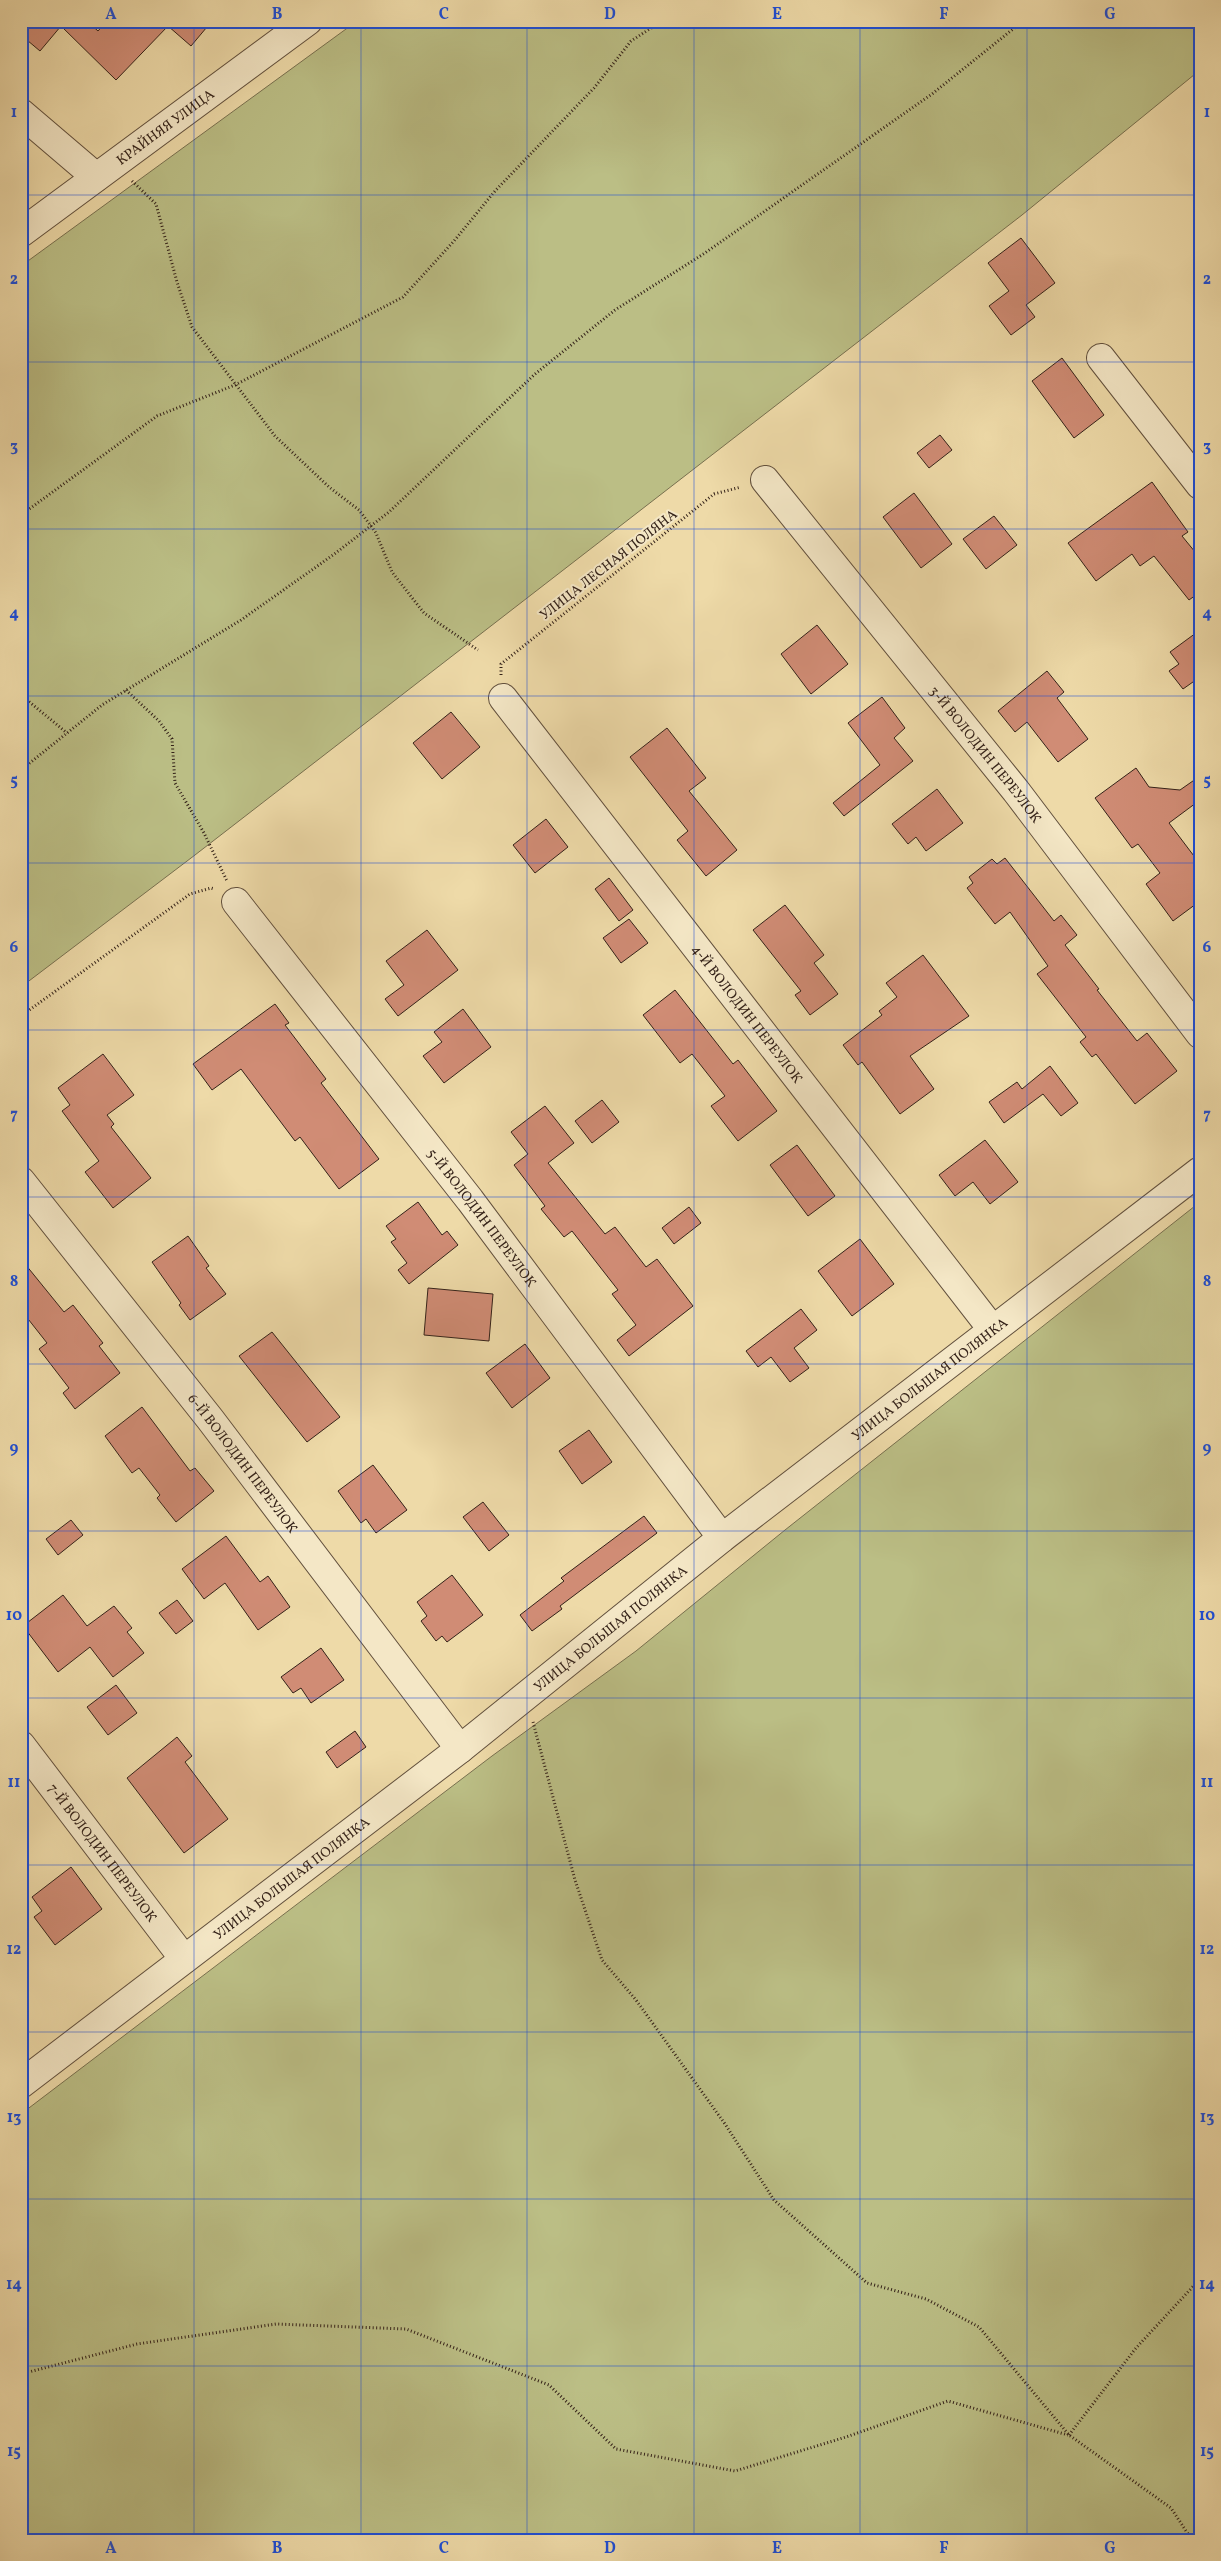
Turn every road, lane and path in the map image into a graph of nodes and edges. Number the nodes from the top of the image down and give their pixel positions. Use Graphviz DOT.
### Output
graph roads {
  1 [pos="308,21"];
  2 [pos="662,21"];
  3 [pos="1023,21"];
  4 [pos="21,113"];
  5 [pos="105,170"];
  6 [pos="21,233"];
  7 [pos="1101,358"];
  8 [pos="235,385"];
  9 [pos="765,480"];
  10 [pos="1200,484"];
  11 [pos="21,515"];
  12 [pos="371,526"];
  13 [pos="478,650"];
  14 [pos="126,690"];
  15 [pos="21,695"];
  16 [pos="503,698"];
  17 [pos="67,733"];
  18 [pos="21,770"];
  19 [pos="236,902"];
  20 [pos="21,1016"];
  21 [pos="1200,1034"];
  22 [pos="1200,1171"];
  23 [pos="21,1182"];
  24 [pos="992,1329"];
  25 [pos="722,1538"];
  26 [pos="525,1695"];
  27 [pos="21,1745"];
  28 [pos="460,1749"];
  29 [pos="184,1959"];
  30 [pos="21,2084"];
  31 [pos="1200,2279"];
  32 [pos="21,2374"];
  33 [pos="1069,2435"];
  34 [pos="1192,2540"];
  1 -- 5 [label="street, КРАЙНЯЯ УЛИЦА"];
  2 -- 8 [label="path"];
  3 -- 12 [label="path"];
  4 -- 5 [label="street"];
  5 -- 6 [label="street, КРАЙНЯЯ УЛИЦА"];
  5 -- 8 [label="path"];
  7 -- 10 [label="street"];
  8 -- 11 [label="path"];
  8 -- 12 [label="path"];
  9 -- 16 [label="path, УЛИЦА ЛЕСНАЯ ПОЛЯНА"];
  9 -- 21 [label="street, 3-Й ВОЛОДИН ПЕРЕУЛОК"];
  12 -- 13 [label="path"];
  12 -- 14 [label="path"];
  14 -- 17 [label="path"];
  14 -- 19 [label="path"];
  15 -- 17 [label="path"];
  16 -- 24 [label="street, 4-Й ВОЛОДИН ПЕРЕУЛОК"];
  17 -- 18 [label="path"];
  19 -- 20 [label="path"];
  19 -- 25 [label="street, 5-Й ВОЛОДИН ПЕРЕУЛОК"];
  22 -- 24 [label="street, УЛИЦА БОЛЬШАЯ ПОЛЯНКА"];
  23 -- 28 [label="street, 6-Й ВОЛОДИН ПЕРЕУЛОК"];
  24 -- 25 [label="street, УЛИЦА БОЛЬШАЯ ПОЛЯНКА"];
  25 -- 26 [label="street, УЛИЦА БОЛЬШАЯ ПОЛЯНКА"];
  26 -- 28 [label="street, УЛИЦА БОЛЬШАЯ ПОЛЯНКА"];
  26 -- 33 [label="path"];
  27 -- 29 [label="street, 7-Й ВОЛОДИН ПЕРЕУЛОК"];
  28 -- 29 [label="street, УЛИЦА БОЛЬШАЯ ПОЛЯНКА"];
  29 -- 30 [label="street, УЛИЦА БОЛЬШАЯ ПОЛЯНКА"];
  31 -- 33 [label="path"];
  32 -- 33 [label="path"];
  33 -- 34 [label="path"];
}
